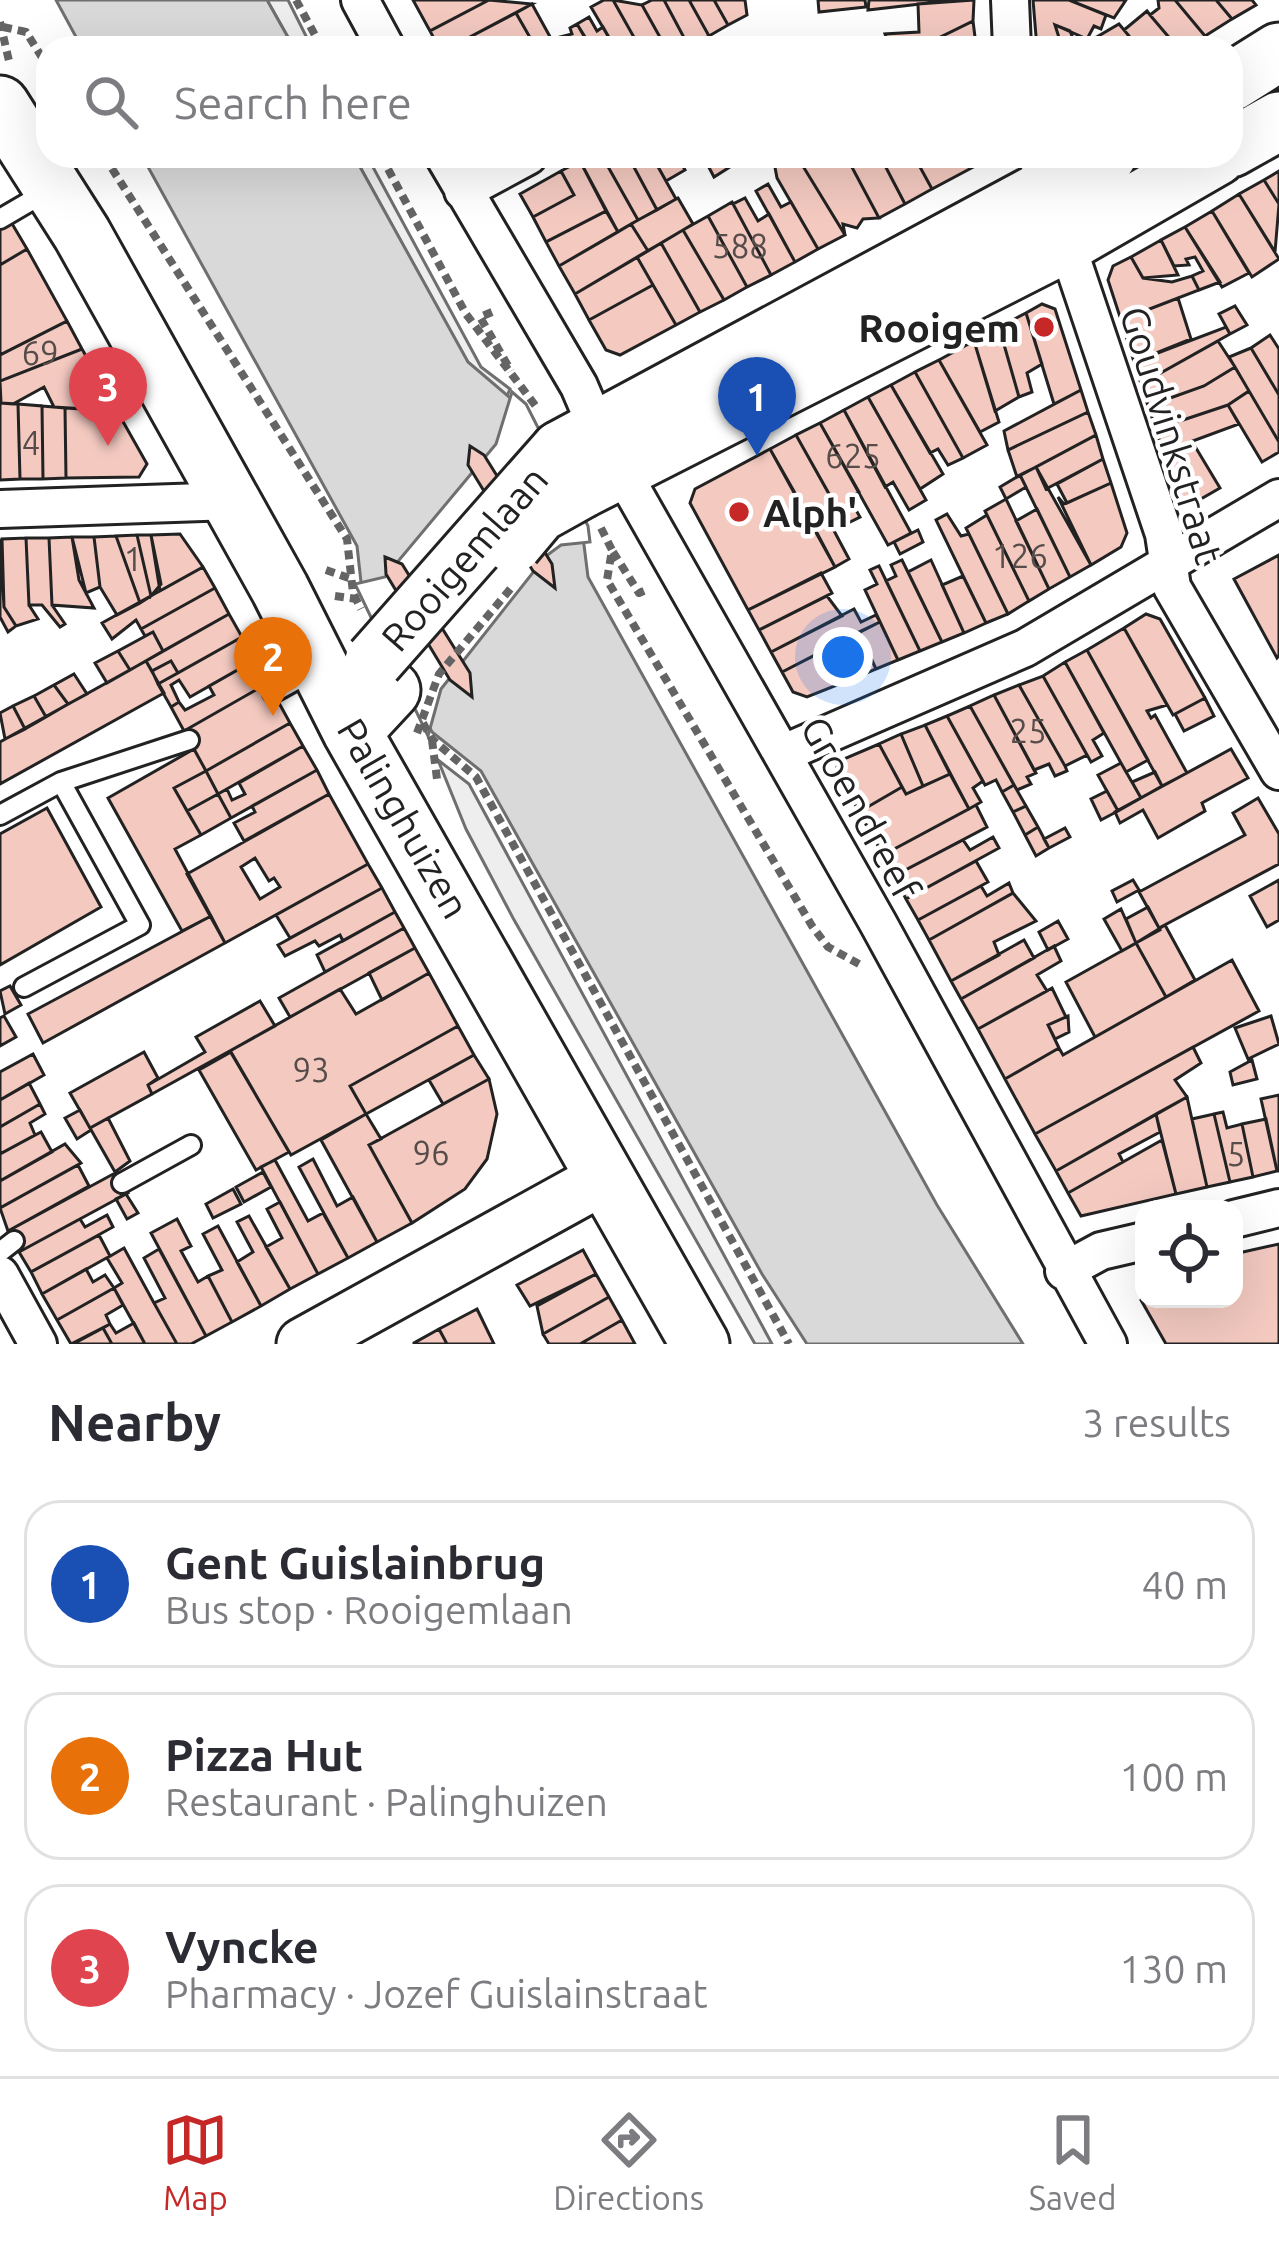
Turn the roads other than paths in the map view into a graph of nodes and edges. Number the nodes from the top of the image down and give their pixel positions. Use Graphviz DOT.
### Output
graph roads {
  1 [pos="359,0"];
  2 [pos="1010,0"];
  3 [pos="379,36"];
  4 [pos="1012,36"];
  5 [pos="1279,52"];
  6 [pos="1243,74"];
  7 [pos="0,105"];
  8 [pos="1279,121"];
  9 [pos="1243,141"];
  10 [pos="36,165"];
  11 [pos="38,168"];
  12 [pos="451,168"];
  13 [pos="506,168"];
  14 [pos="1195,168"];
  15 [pos="1041,173"];
  16 [pos="50,189"];
  17 [pos="463,191"];
  18 [pos="0,220"];
  19 [pos="1068,242"];
  20 [pos="586,479"];
  21 [pos="1279,498"];
  22 [pos="232,501"];
  23 [pos="0,509"];
  24 [pos="1168,560"];
  25 [pos="360,687"];
  26 [pos="189,740"];
  27 [pos="782,754"];
  28 [pos="1279,771"];
  29 [pos="61,782"];
  30 [pos="0,815"];
  31 [pos="24,987"];
  32 [pos="191,1145"];
  33 [pos="604,1178"];
  34 [pos="122,1183"];
  35 [pos="1279,1208"];
  36 [pos="1243,1217"];
  37 [pos="1135,1243"];
  38 [pos="5,1256"];
  39 [pos="1064,1271"];
  40 [pos="38,1344"];
  41 [pos="303,1344"];
  42 [pos="700,1344"];
  43 [pos="1108,1344"];
  1 -- 3 [label="street"];
  2 -- 4 [label="street"];
  5 -- 6 [label="main road"];
  7 -- 10 [label="main road, Palinghuizen"];
  8 -- 9 [label="main road"];
  11 -- 16 [label="main road, Palinghuizen"];
  12 -- 17 [label="street, Groendreef"];
  13 -- 17 [label="street"];
  14 -- 19 [label="main road, Rooigemlaan"];
  15 -- 19 [label="street"];
  15 -- 20 [label="main road, Rooigemlaan"];
  16 -- 18 [label="lane"];
  16 -- 22 [label="main road, Palinghuizen"];
  17 -- 20 [label="street, Groendreef"];
  19 -- 20 [label="main road, Rooigemlaan"];
  19 -- 24 [label="street, Goudvinkstraat"];
  20 -- 25 [label="main road, Rooigemlaan, bridge"];
  20 -- 27 [label="street, Groendreef"];
  21 -- 24 [label="street"];
  22 -- 23 [label="street"];
  22 -- 25 [label="main road, Palinghuizen"];
  24 -- 27 [label="street"];
  24 -- 28 [label="street, Goudvinkstraat"];
  25 -- 33 [label="main road, Palinghuizen"];
  26 -- 29 [label="lane"];
  27 -- 39 [label="street, Groendreef"];
  29 -- 30 [label="lane"];
  29 -- 31 [label="lane"];
  32 -- 34 [label="lane"];
  33 -- 41 [label="street"];
  33 -- 42 [label="main road, Palinghuizen"];
  35 -- 36 [label="street"];
  37 -- 39 [label="street"];
  38 -- 40 [label="street"];
  39 -- 43 [label="street, Groendreef"];
}
